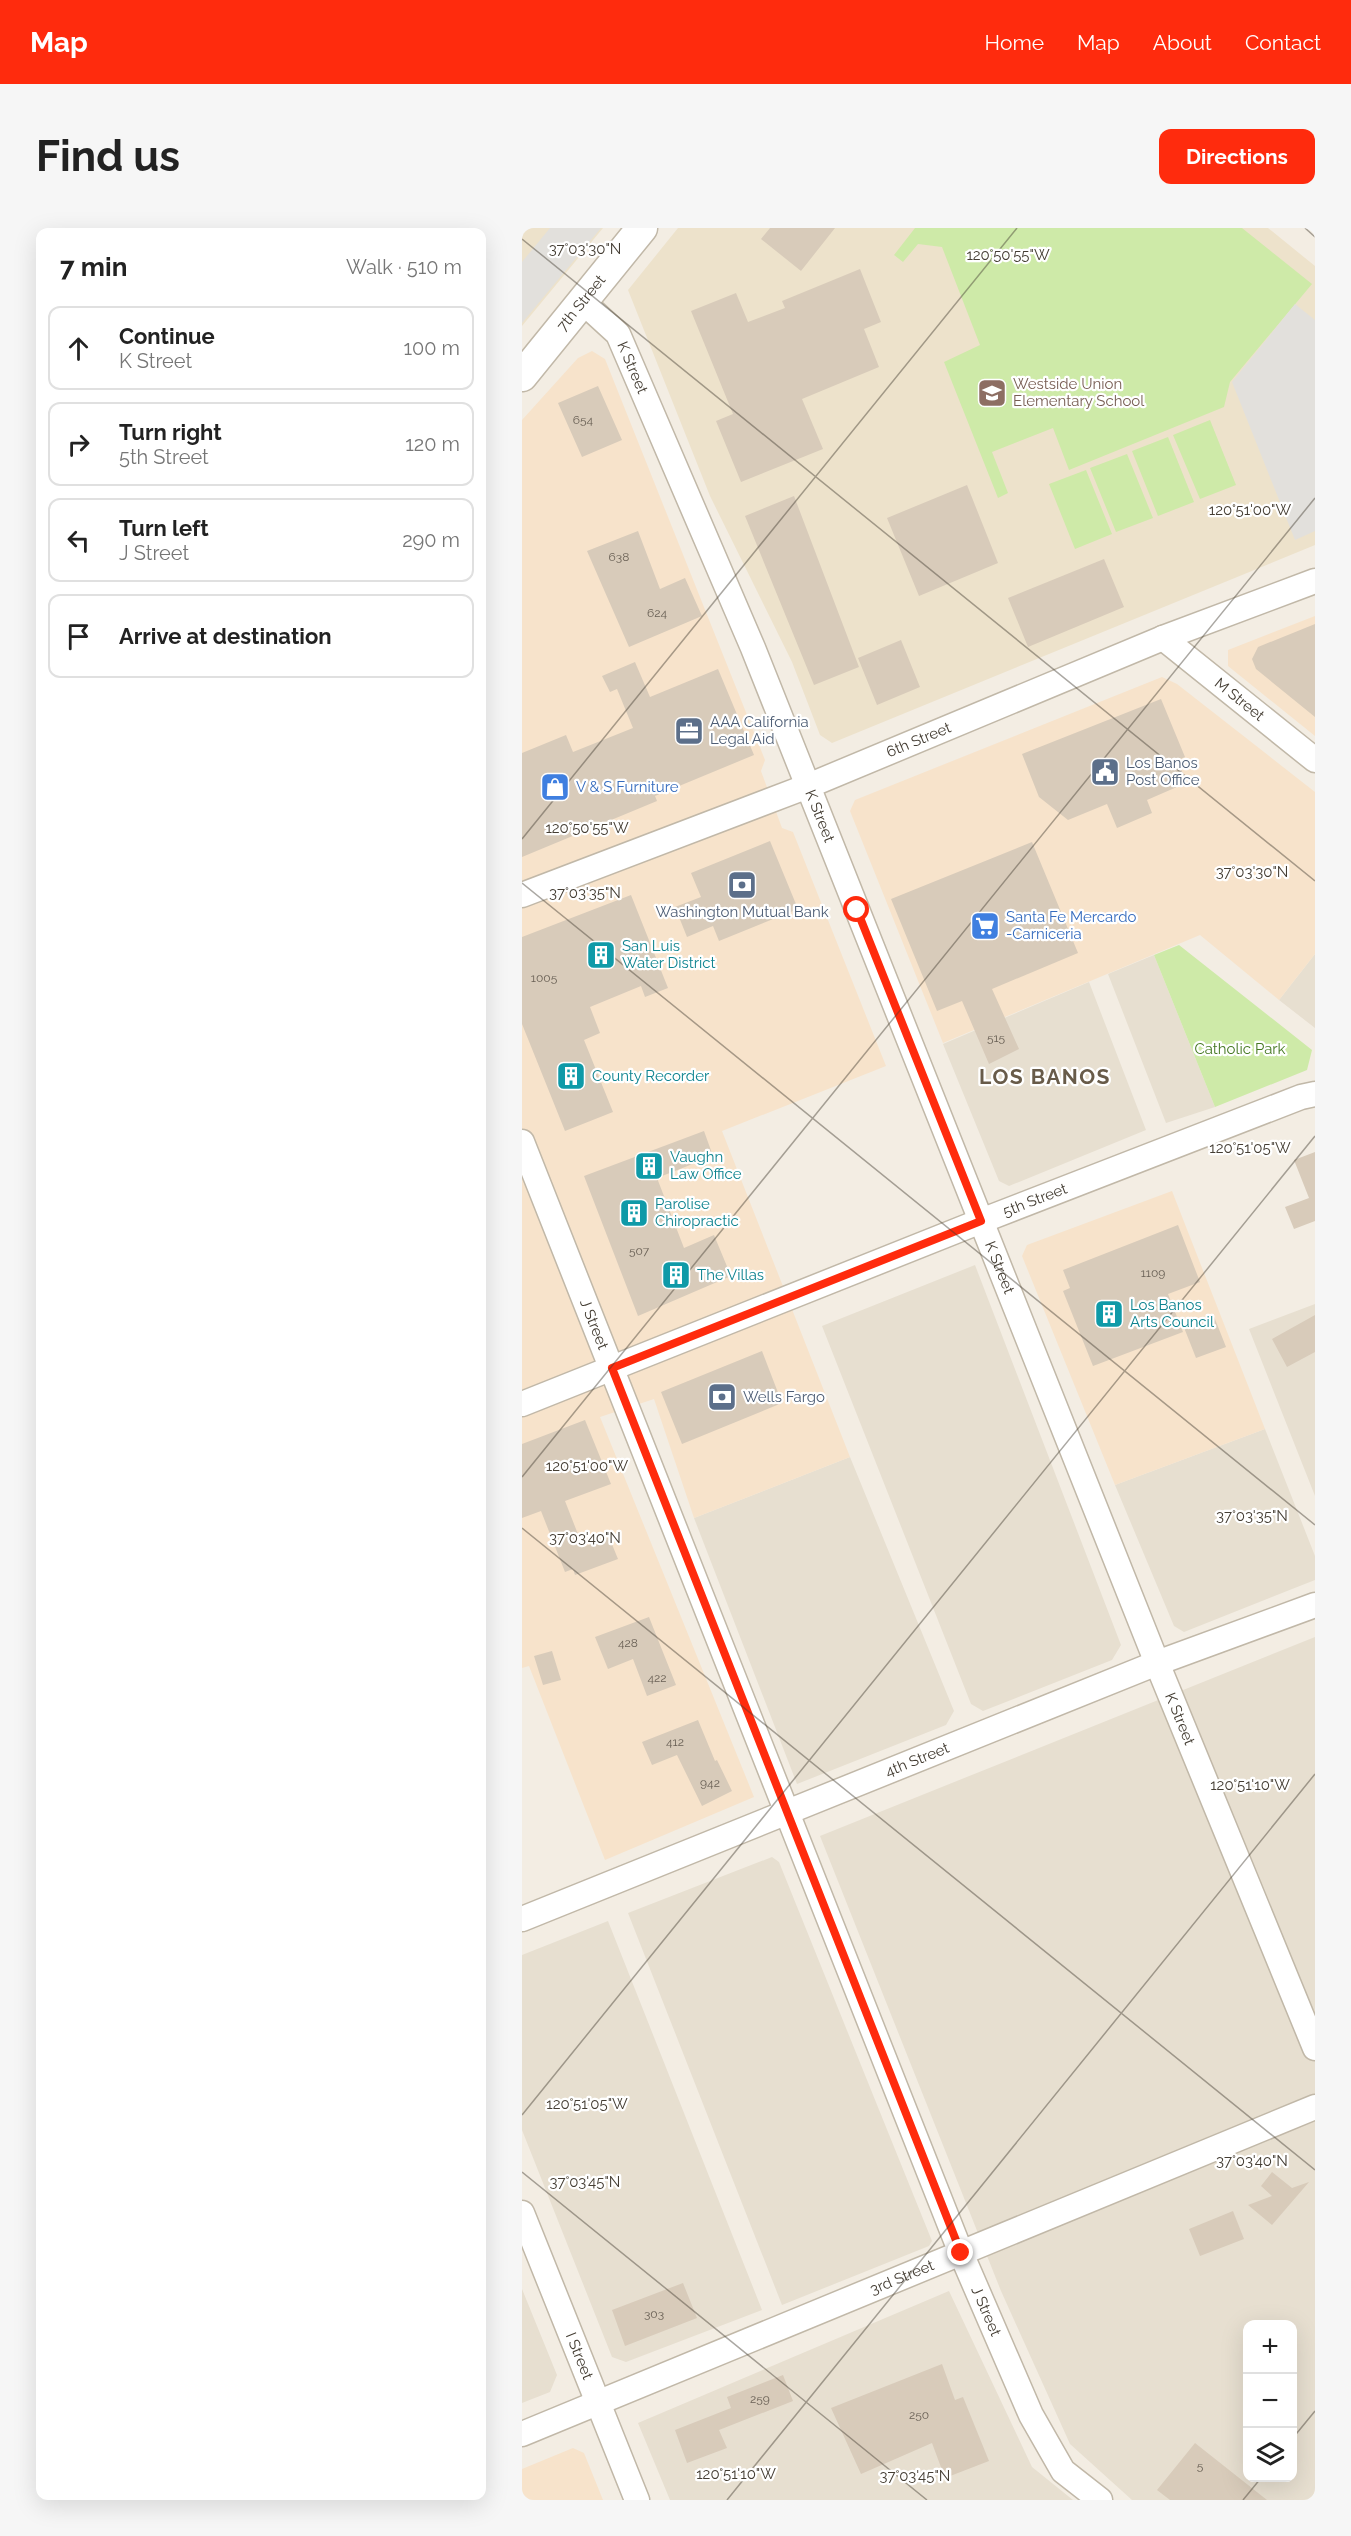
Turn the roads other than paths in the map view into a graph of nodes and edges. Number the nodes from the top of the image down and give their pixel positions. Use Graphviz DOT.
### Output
graph roads {
  1 [pos="642,228"];
  2 [pos="583,302"];
  3 [pos="522,376"];
  4 [pos="1315,581"];
  5 [pos="1163,638"];
  6 [pos="1315,760"];
  7 [pos="808,786"];
  8 [pos="522,895"];
  9 [pos="1315,1094"];
  10 [pos="522,1142"];
  11 [pos="981,1221"];
  12 [pos="612,1368"];
  13 [pos="522,1404"];
  14 [pos="1315,1605"];
  15 [pos="1156,1663"];
  16 [pos="787,1811"];
  17 [pos="522,1919"];
  18 [pos="1315,2048"];
  19 [pos="1315,2107"];
  20 [pos="522,2213"];
  21 [pos="961,2253"];
  22 [pos="597,2403"];
  23 [pos="522,2434"];
  24 [pos="637,2500"];
  25 [pos="1100,2500"];
  1 -- 2 [label="street, 7th Street"];
  2 -- 3 [label="street, 7th Street"];
  2 -- 7 [label="street, K Street"];
  4 -- 5 [label="street, 6th Street"];
  5 -- 6 [label="street, M Street"];
  5 -- 7 [label="street, 6th Street"];
  7 -- 8 [label="street, 6th Street"];
  7 -- 11 [label="street, K Street"];
  9 -- 11 [label="street, 5th Street"];
  10 -- 12 [label="street, J Street"];
  11 -- 12 [label="street, 5th Street"];
  11 -- 15 [label="street, K Street"];
  12 -- 13 [label="street, 5th Street"];
  12 -- 16 [label="street, J Street"];
  14 -- 15 [label="street, 4th Street"];
  15 -- 16 [label="street, 4th Street"];
  15 -- 18 [label="street, K Street"];
  16 -- 17 [label="street, 4th Street"];
  16 -- 21 [label="street, J Street"];
  19 -- 21 [label="street, 3rd Street"];
  20 -- 22 [label="street, I Street"];
  21 -- 22 [label="street, 3rd Street"];
  21 -- 25 [label="street, J Street"];
  22 -- 23 [label="street, 3rd Street"];
  22 -- 24 [label="street, I Street"];
}
